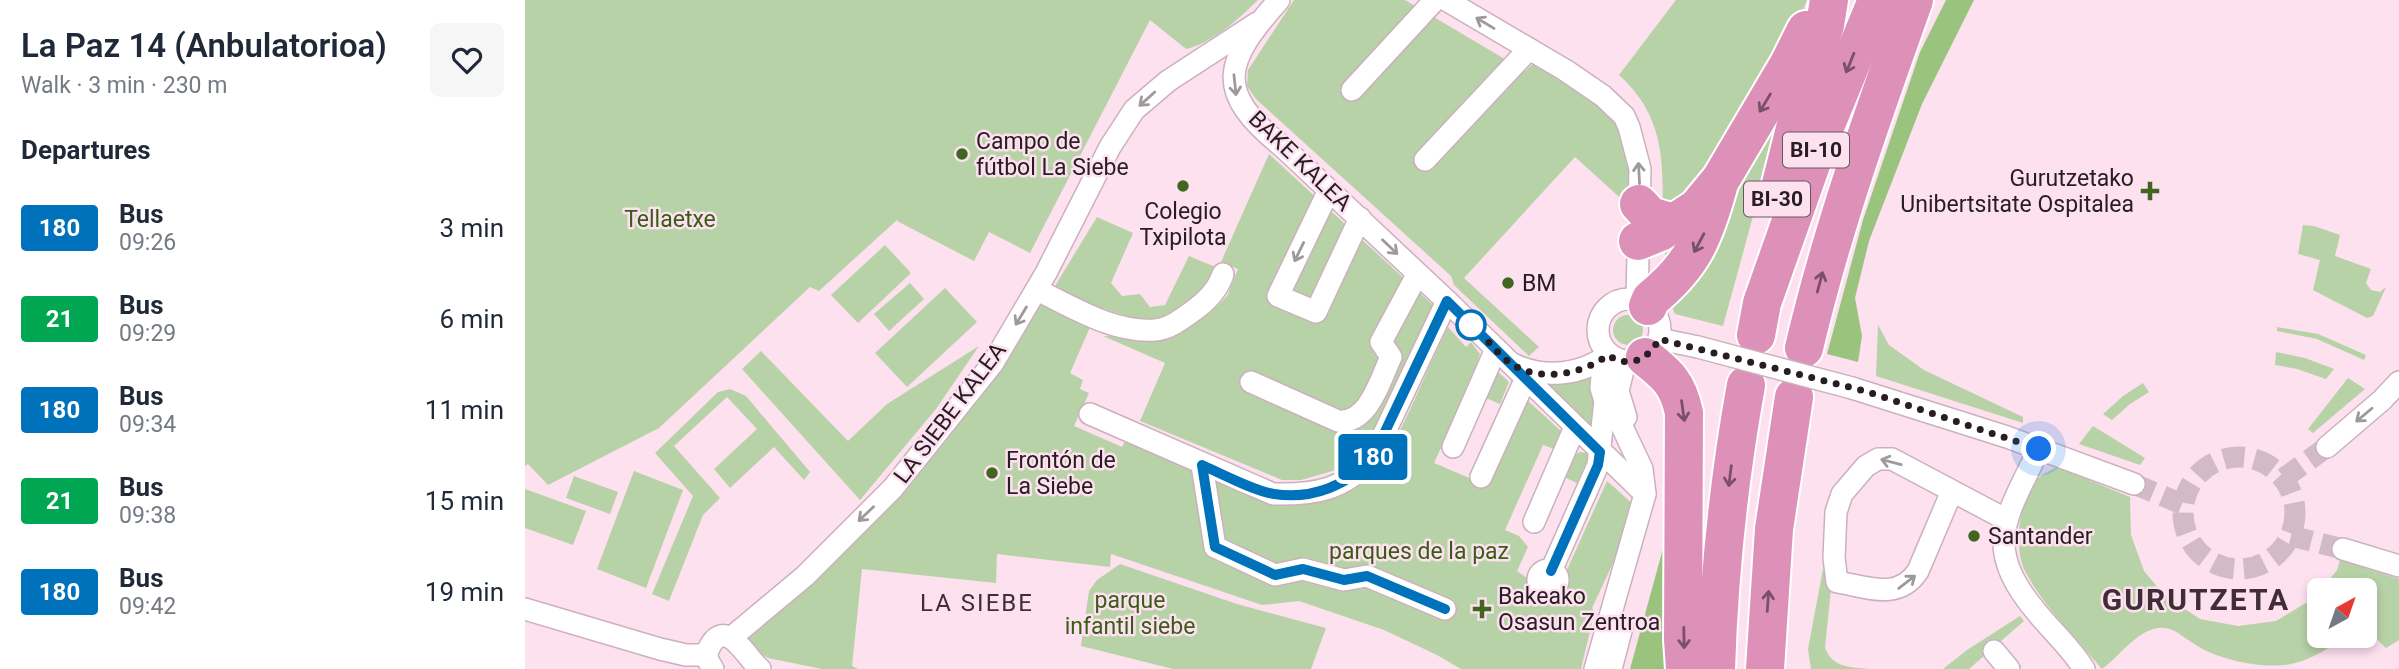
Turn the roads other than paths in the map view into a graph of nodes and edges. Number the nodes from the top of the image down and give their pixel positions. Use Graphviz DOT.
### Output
graph roads {
  1 [pos="1279,0"];
  2 [pos="1435,0"];
  3 [pos="1446,0"];
  4 [pos="1822,0"];
  5 [pos="1829,0"];
  6 [pos="1877,0"];
  7 [pos="1915,0"];
  8 [pos="1930,0"];
  9 [pos="1257,23"];
  10 [pos="1529,49"];
  11 [pos="1352,90"];
  12 [pos="1868,129"];
  13 [pos="1426,160"];
  14 [pos="1721,179"];
  15 [pos="1329,190"];
  16 [pos="1360,219"];
  17 [pos="1638,222"];
  18 [pos="1223,274"];
  19 [pos="1417,275"];
  20 [pos="1037,290"];
  21 [pos="1447,301"];
  22 [pos="1759,319"];
  23 [pos="1634,339"];
  24 [pos="1804,348"];
  25 [pos="1503,356"];
  26 [pos="1526,378"];
  27 [pos="1251,382"];
  28 [pos="2399,382"];
  29 [pos="1746,385"];
  30 [pos="1794,397"];
  31 [pos="1605,401"];
  32 [pos="1090,414"];
  33 [pos="1575,428"];
  34 [pos="1453,447"];
  35 [pos="2327,447"];
  36 [pos="2039,449"];
  37 [pos="1600,452"];
  38 [pos="1202,465"];
  39 [pos="1481,477"];
  40 [pos="2134,484"];
  41 [pos="1952,491"];
  42 [pos="1645,494"];
  43 [pos="2007,520"];
  44 [pos="1534,522"];
  45 [pos="2343,549"];
  46 [pos="2394,563"];
  47 [pos="1551,571"];
  48 [pos="525,609"];
  49 [pos="1445,609"];
  50 [pos="732,637"];
  51 [pos="1994,651"];
  52 [pos="710,662"];
  53 [pos="760,669"];
  54 [pos="1595,669"];
  55 [pos="1611,669"];
  56 [pos="1685,669"];
  57 [pos="1716,669"];
  58 [pos="1765,669"];
  59 [pos="2009,669"];
  60 [pos="2084,669"];
  1 -- 9 [label="street, BAKE KALEA"];
  2 -- 11 [label="street"];
  10 -- 3 [label="street, one-way"];
  4 -- 14 [label="highway, one-way"];
  5 -- 22 [label="highway, BI-30"];
  6 -- 22 [label="highway, BI-10, one-way"];
  7 -- 12 [label="highway, BI-10"];
  8 -- 12 [label="highway"];
  9 -- 15 [label="street, BAKE KALEA, one-way"];
  9 -- 20 [label="street, LA SIEBE KALEA, one-way"];
  10 -- 13 [label="street"];
  17 -- 10 [label="street, one-way"];
  24 -- 12 [label="highway, BI-10, one-way"];
  14 -- 17 [label="highway"];
  14 -- 23 [label="highway, one-way"];
  15 -- 16 [label="street, BAKE KALEA"];
  15 -- 16 [label="street, one-way"];
  16 -- 19 [label="street, BAKE KALEA, one-way"];
  17 -- 23 [label="street"];
  18 -- 20 [label="street"];
  19 -- 21 [label="street, BAKE KALEA"];
  19 -- 27 [label="street"];
  20 -- 50 [label="street, LA SIEBE KALEA, one-way"];
  21 -- 25 [label="street, BAKE KALEA"];
  21 -- 38 [label="street"];
  23 -- 25 [label="street, BAKE KALEA"];
  23 -- 31 [label="street"];
  23 -- 36 [label="street, bridge"];
  23 -- 55 [label="street"];
  23 -- 56 [label="highway, one-way"];
  25 -- 26 [label="street, BAKE KALEA"];
  25 -- 34 [label="street"];
  26 -- 33 [label="street, BAKE KALEA"];
  26 -- 39 [label="street"];
  28 -- 35 [label="street, one-way"];
  29 -- 57 [label="highway, one-way"];
  58 -- 30 [label="highway, one-way"];
  31 -- 37 [label="street"];
  31 -- 42 [label="street"];
  32 -- 38 [label="street"];
  33 -- 37 [label="street, BAKE KALEA"];
  33 -- 44 [label="street"];
  36 -- 40 [label="street"];
  36 -- 43 [label="street"];
  37 -- 42 [label="street, BAKE KALEA"];
  37 -- 47 [label="street"];
  38 -- 49 [label="street"];
  41 -- 41 [label="street, one-way"];
  41 -- 43 [label="street"];
  42 -- 54 [label="street"];
  43 -- 60 [label="street"];
  45 -- 46 [label="street"];
  48 -- 52 [label="street, LA SIEBE KALEA"];
  50 -- 52 [label="street, LA SIEBE KALEA"];
  50 -- 53 [label="street"];
  51 -- 59 [label="street"];
}
